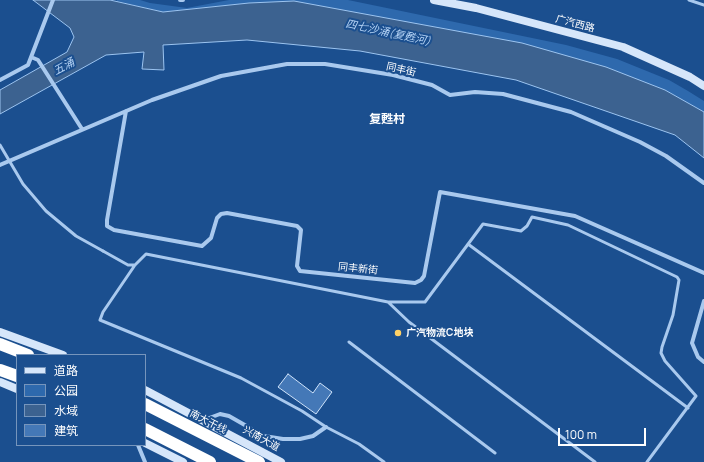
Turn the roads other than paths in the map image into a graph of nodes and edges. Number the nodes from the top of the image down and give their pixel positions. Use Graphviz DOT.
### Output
graph roads {
  1 [pos="53,0"];
  2 [pos="180,0"];
  3 [pos="184,0"];
  4 [pos="434,0"];
  5 [pos="689,0"];
  6 [pos="704,5"];
  7 [pos="31,57"];
  8 [pos="0,80"];
  9 [pos="704,86"];
  10 [pos="126,112"];
  11 [pos="82,129"];
  12 [pos="0,145"];
  13 [pos="0,165"];
  14 [pos="704,183"];
  15 [pos="468,244"];
  16 [pos="135,265"];
  17 [pos="704,273"];
  18 [pos="704,301"];
  19 [pos="388,302"];
  20 [pos="0,332"];
  21 [pos="349,342"];
  22 [pos="0,344"];
  23 [pos="25,354"];
  24 [pos="59,354"];
  25 [pos="704,362"];
  26 [pos="0,370"];
  27 [pos="16,376"];
  28 [pos="0,382"];
  29 [pos="16,389"];
  30 [pos="146,391"];
  31 [pos="146,405"];
  32 [pos="688,408"];
  33 [pos="204,420"];
  34 [pos="326,427"];
  35 [pos="146,430"];
  36 [pos="146,444"];
  37 [pos="138,446"];
  38 [pos="496,453"];
  39 [pos="144,462"];
  40 [pos="183,462"];
  41 [pos="210,462"];
  42 [pos="259,462"];
  43 [pos="281,462"];
  44 [pos="384,462"];
  45 [pos="595,462"];
  46 [pos="647,462"];
  1 -- 7 [label="street"];
  2 -- 3 [label="street"];
  4 -- 9 [label="street, 广汽西路"];
  5 -- 6 [label="lane"];
  7 -- 8 [label="street"];
  7 -- 11 [label="street"];
  10 -- 11 [label="street, 同丰街"];
  10 -- 14 [label="street, 同丰街"];
  10 -- 17 [label="street, 同丰新街"];
  11 -- 13 [label="street, 同丰街"];
  12 -- 16 [label="lane, bridge"];
  15 -- 19 [label="lane"];
  15 -- 32 [label="lane"];
  15 -- 32 [label="lane"];
  16 -- 19 [label="lane"];
  16 -- 34 [label="lane"];
  18 -- 25 [label="street"];
  19 -- 45 [label="lane"];
  20 -- 24 [label="street"];
  21 -- 38 [label="lane"];
  22 -- 23 [label="highway"];
  26 -- 27 [label="highway"];
  28 -- 29 [label="street"];
  30 -- 33 [label="street, 兴南大道"];
  31 -- 42 [label="highway, 南大干线"];
  32 -- 46 [label="lane"];
  33 -- 34 [label="street"];
  33 -- 43 [label="street, 兴南大道"];
  34 -- 44 [label="lane"];
  35 -- 41 [label="highway"];
  36 -- 40 [label="street"];
  37 -- 39 [label="street"];
}
